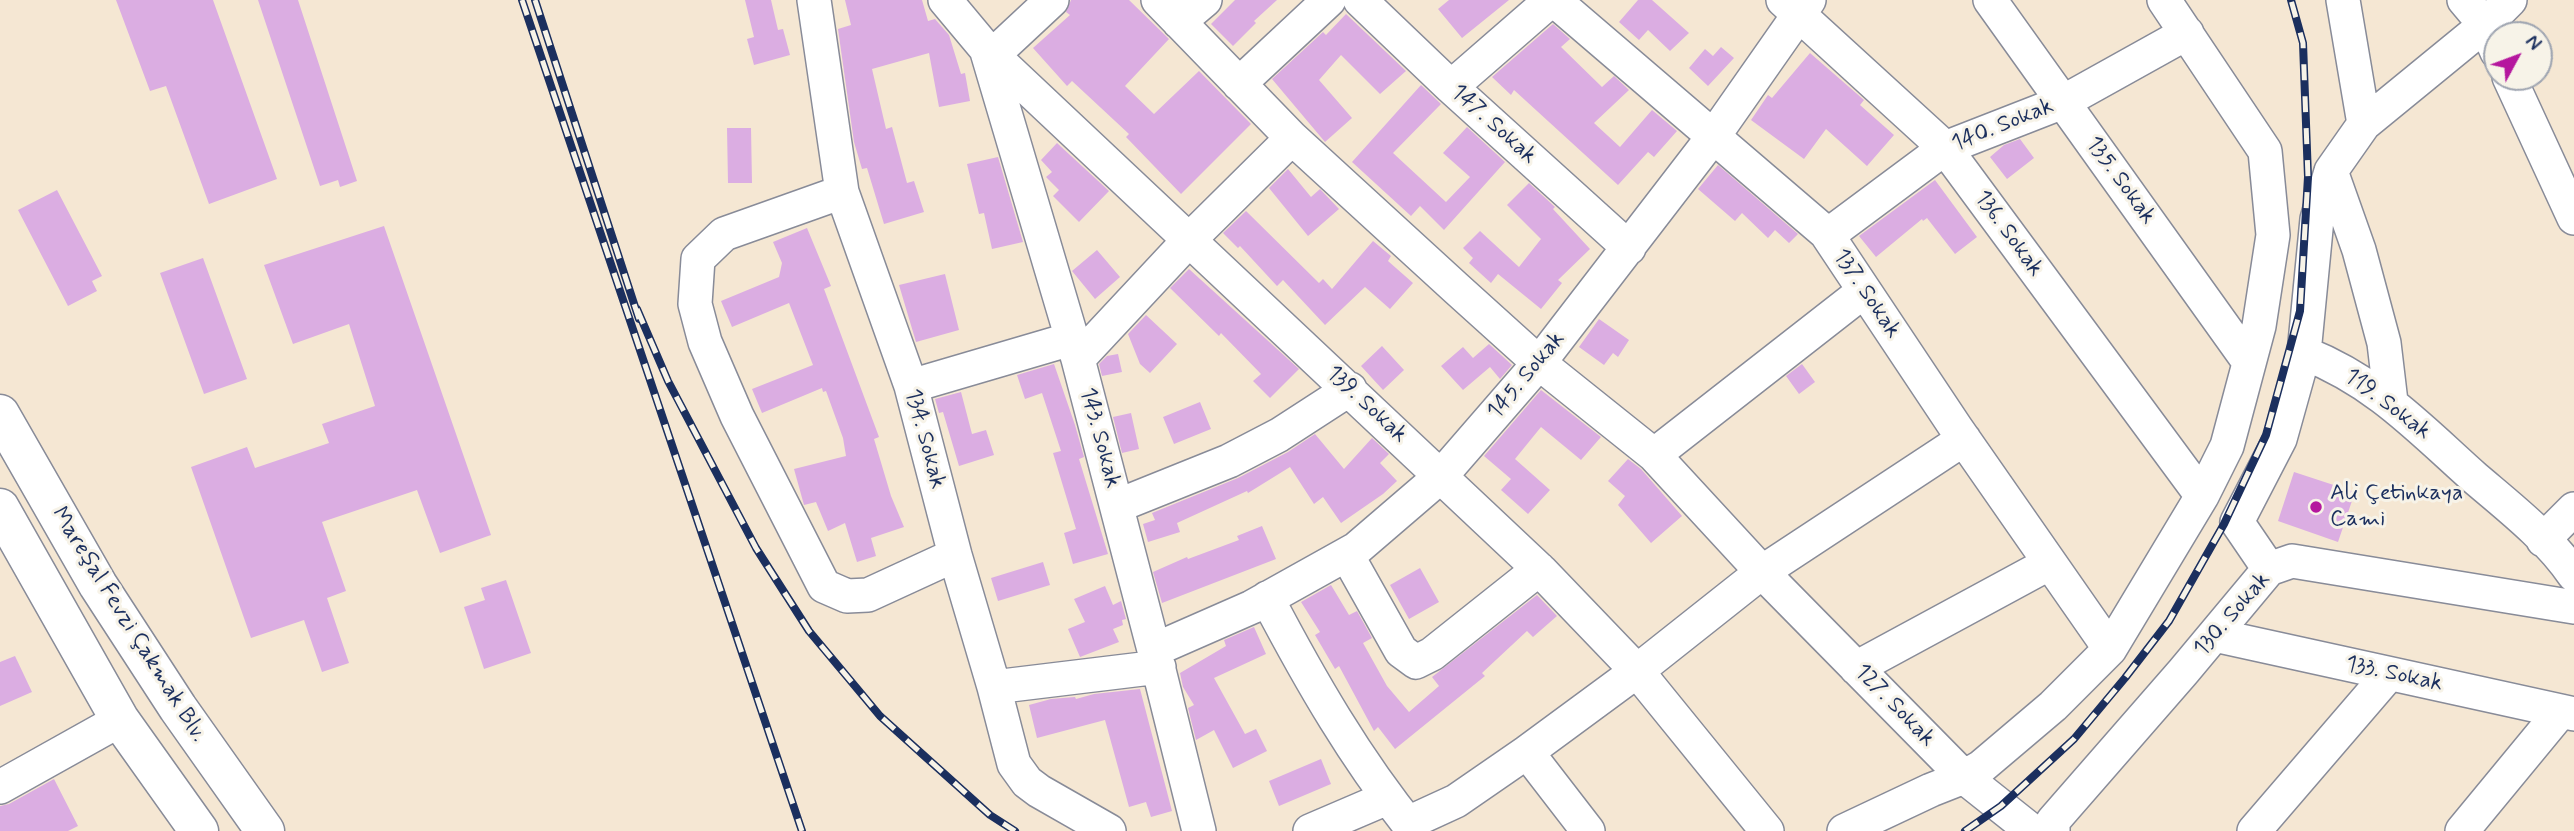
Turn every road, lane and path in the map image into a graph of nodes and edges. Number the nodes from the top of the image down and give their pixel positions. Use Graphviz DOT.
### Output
graph roads {
  1 [pos="814,0"];
  2 [pos="945,0"];
  3 [pos="1052,0"];
  4 [pos="1205,0"];
  5 [pos="1329,0"];
  6 [pos="1360,0"];
  7 [pos="1552,0"];
  8 [pos="1990,0"];
  9 [pos="2164,0"];
  10 [pos="2343,0"];
  11 [pos="2510,0"];
  12 [pos="1797,5"];
  13 [pos="1168,11"];
  14 [pos="2482,26"];
  15 [pos="2187,33"];
  16 [pos="990,52"];
  17 [pos="1239,84"];
  18 [pos="1451,87"];
  19 [pos="2515,91"];
  20 [pos="2063,102"];
  21 [pos="2364,124"];
  22 [pos="1713,137"];
  23 [pos="1292,138"];
  24 [pos="1945,148"];
  25 [pos="2331,171"];
  26 [pos="842,192"];
  27 [pos="2574,218"];
  28 [pos="1828,235"];
  29 [pos="1190,239"];
  30 [pos="1629,248"];
  31 [pos="1864,291"];
  32 [pos="1074,349"];
  33 [pos="2304,353"];
  34 [pos="2249,362"];
  35 [pos="1539,363"];
  36 [pos="911,386"];
  37 [pos="1350,390"];
  38 [pos="2391,401"];
  39 [pos="0,414"];
  40 [pos="1964,439"];
  41 [pos="1654,454"];
  42 [pos="1441,476"];
  43 [pos="2202,496"];
  44 [pos="1117,506"];
  45 [pos="0,508"];
  46 [pos="2574,509"];
  47 [pos="2543,540"];
  48 [pos="955,555"];
  49 [pos="1347,555"];
  50 [pos="2050,563"];
  51 [pos="1539,569"];
  52 [pos="2269,569"];
  53 [pos="1762,572"];
  54 [pos="2574,575"];
  55 [pos="1267,598"];
  56 [pos="2574,607"];
  57 [pos="2214,635"];
  58 [pos="2110,649"];
  59 [pos="1156,658"];
  60 [pos="1856,668"];
  61 [pos="1637,671"];
  62 [pos="2389,674"];
  63 [pos="994,687"];
  64 [pos="2568,712"];
  65 [pos="120,720"];
  66 [pos="1527,752"];
  67 [pos="1964,777"];
  68 [pos="0,787"];
  69 [pos="1387,798"];
  70 [pos="1411,827"];
  71 [pos="196,830"];
  72 [pos="265,831"];
  73 [pos="1109,831"];
  74 [pos="1199,831"];
  75 [pos="1310,831"];
  76 [pos="1588,831"];
  77 [pos="1767,831"];
  78 [pos="1844,831"];
  79 [pos="2032,831"];
  80 [pos="2053,831"];
  81 [pos="2254,831"];
  82 [pos="2462,831"];
  1 -- 26 [label="street, 134. Sokak"];
  2 -- 16 [label="street, 139. Sokak"];
  3 -- 16 [label="street"];
  4 -- 13 [label="street"];
  5 -- 17 [label="street"];
  6 -- 18 [label="street, 147. Sokak"];
  7 -- 18 [label="street"];
  7 -- 22 [label="street, 137. Sokak"];
  8 -- 20 [label="street, 135. Sokak"];
  9 -- 15 [label="street"];
  10 -- 21 [label="street"];
  11 -- 14 [label="street"];
  12 -- 22 [label="street, 145. Sokak"];
  12 -- 24 [label="street, 136. Sokak"];
  13 -- 17 [label="street, 127. Sokak"];
  14 -- 21 [label="street"];
  15 -- 20 [label="street, 140. Sokak"];
  15 -- 34 [label="street"];
  16 -- 29 [label="street, 139. Sokak"];
  16 -- 32 [label="street, 143. Sokak"];
  17 -- 23 [label="street, 127. Sokak"];
  18 -- 30 [label="street, 147. Sokak"];
  19 -- 27 [label="street"];
  20 -- 24 [label="street, 140. Sokak"];
  20 -- 34 [label="street, 135. Sokak"];
  21 -- 25 [label="street"];
  22 -- 28 [label="street, 137. Sokak"];
  22 -- 30 [label="street, 145. Sokak"];
  23 -- 29 [label="street"];
  23 -- 35 [label="street, 127. Sokak"];
  24 -- 28 [label="street, 140. Sokak"];
  24 -- 43 [label="street, 136. Sokak"];
  25 -- 33 [label="street"];
  25 -- 38 [label="street"];
  26 -- 36 [label="street, 134. Sokak"];
  26 -- 48 [label="street"];
  28 -- 31 [label="street, 137. Sokak"];
  29 -- 32 [label="street"];
  29 -- 37 [label="street, 139. Sokak"];
  30 -- 35 [label="street, 145. Sokak"];
  31 -- 40 [label="street, 137. Sokak"];
  31 -- 41 [label="street"];
  32 -- 36 [label="street"];
  32 -- 44 [label="street, 143. Sokak"];
  33 -- 38 [label="street, 119. Sokak"];
  33 -- 52 [label="street"];
  34 -- 43 [label="street"];
  35 -- 41 [label="street, 127. Sokak"];
  35 -- 42 [label="street, 145. Sokak"];
  36 -- 48 [label="street, 134. Sokak"];
  37 -- 42 [label="street, 139. Sokak"];
  37 -- 44 [label="street"];
  38 -- 47 [label="street, 119. Sokak"];
  39 -- 72 [label="main road, Mareşal Fevzi Çakmak Blv."];
  40 -- 50 [label="street, 137. Sokak"];
  40 -- 53 [label="street"];
  41 -- 53 [label="street, 127. Sokak"];
  42 -- 49 [label="street, 145. Sokak"];
  42 -- 51 [label="street, 139. Sokak"];
  43 -- 58 [label="street"];
  44 -- 59 [label="street, 143. Sokak"];
  45 -- 65 [label="main road, Mareşal Fevzi Çakmak Blv."];
  46 -- 47 [label="street"];
  47 -- 54 [label="street, 119. Sokak"];
  48 -- 63 [label="street, 134. Sokak"];
  49 -- 51 [label="street"];
  49 -- 55 [label="street, 145. Sokak"];
  50 -- 58 [label="street, 137. Sokak"];
  50 -- 60 [label="street"];
  51 -- 61 [label="street, 139. Sokak"];
  52 -- 56 [label="street, 130. Sokak"];
  52 -- 57 [label="street, 130. Sokak"];
  53 -- 60 [label="street, 127. Sokak"];
  53 -- 61 [label="street"];
  55 -- 59 [label="street, 145. Sokak"];
  55 -- 69 [label="street"];
  57 -- 62 [label="street, 133. Sokak"];
  57 -- 80 [label="street, 130. Sokak"];
  58 -- 67 [label="street"];
  59 -- 63 [label="street, 145. Sokak"];
  59 -- 74 [label="street, 143. Sokak"];
  60 -- 67 [label="street, 127. Sokak"];
  61 -- 66 [label="street"];
  61 -- 77 [label="street, 139. Sokak"];
  62 -- 64 [label="street, 133. Sokak"];
  62 -- 81 [label="street"];
  63 -- 73 [label="street, 134. Sokak"];
  64 -- 82 [label="street"];
  65 -- 68 [label="street"];
  65 -- 71 [label="main road, Mareşal Fevzi Çakmak Blv."];
  66 -- 70 [label="street"];
  66 -- 76 [label="street"];
  67 -- 78 [label="street"];
  67 -- 79 [label="street, 127. Sokak"];
  69 -- 70 [label="street"];
  69 -- 75 [label="street"];
}
